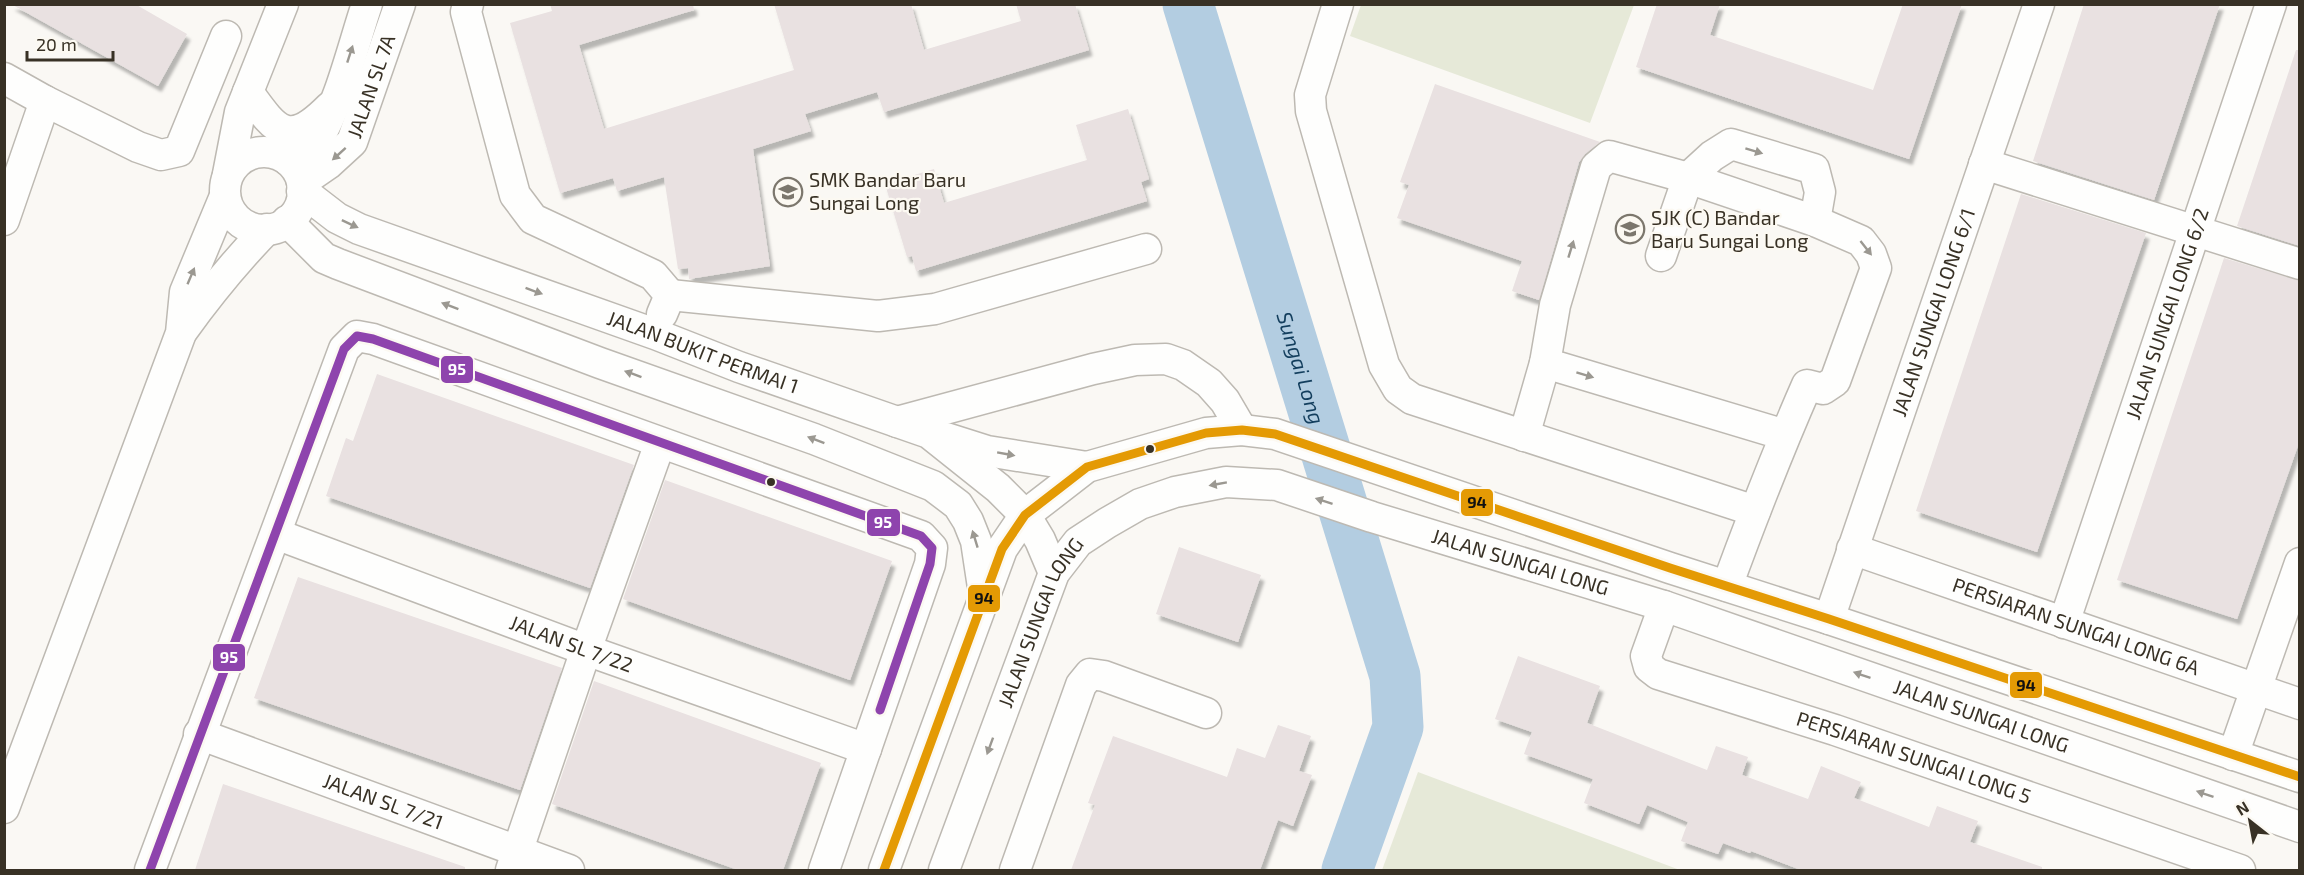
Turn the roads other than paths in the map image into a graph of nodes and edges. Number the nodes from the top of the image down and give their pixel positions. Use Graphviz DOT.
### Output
graph roads {
  1 [pos="283,4"];
  2 [pos="367,4"];
  3 [pos="400,4"];
  4 [pos="468,4"];
  5 [pos="2039,4"];
  6 [pos="2271,4"];
  7 [pos="1336,5"];
  8 [pos="226,36"];
  9 [pos="4,78"];
  10 [pos="45,101"];
  11 [pos="244,102"];
  12 [pos="334,103"];
  13 [pos="1984,164"];
  14 [pos="289,172"];
  15 [pos="1688,178"];
  16 [pos="226,185"];
  17 [pos="4,220"];
  18 [pos="1815,221"];
  19 [pos="277,225"];
  20 [pos="2195,230"];
  21 [pos="1146,249"];
  22 [pos="1661,256"];
  23 [pos="2300,264"];
  24 [pos="670,295"];
  25 [pos="181,333"];
  26 [pos="655,334"];
  27 [pos="1545,363"];
  28 [pos="897,422"];
  29 [pos="1242,430"];
  30 [pos="929,433"];
  31 [pos="1785,435"];
  32 [pos="1524,436"];
  33 [pos="660,443"];
  34 [pos="1087,467"];
  35 [pos="1755,511"];
  36 [pos="1025,515"];
  37 [pos="276,534"];
  38 [pos="1852,549"];
  39 [pos="2300,563"];
  40 [pos="1054,573"];
  41 [pos="1727,586"];
  42 [pos="984,597"];
  43 [pos="1664,606"];
  44 [pos="1829,619"];
  45 [pos="2064,623"];
  46 [pos="586,650"];
  47 [pos="2255,690"];
  48 [pos="2300,704"];
  49 [pos="1206,713"];
  50 [pos="199,735"];
  51 [pos="866,749"];
  52 [pos="2233,755"];
  53 [pos="2300,777"];
  54 [pos="4,808"];
  55 [pos="2300,827"];
  56 [pos="514,861"];
  57 [pos="150,870"];
  58 [pos="569,870"];
  59 [pos="824,870"];
  60 [pos="884,870"];
  61 [pos="944,870"];
  62 [pos="1016,870"];
  63 [pos="2240,870"];
  1 -- 11 [label="street"];
  12 -- 2 [label="street, JALAN SL 7A, one-way"];
  3 -- 14 [label="street, JALAN SL 7A, one-way"];
  4 -- 24 [label="street"];
  5 -- 13 [label="street, JALAN SUNGAI LONG 6/1"];
  6 -- 20 [label="street, JALAN SUNGAI LONG 6/2"];
  7 -- 32 [label="street"];
  8 -- 10 [label="street"];
  9 -- 10 [label="street"];
  10 -- 17 [label="street"];
  11 -- 12 [label="street"];
  11 -- 14 [label="street"];
  11 -- 16 [label="street"];
  12 -- 14 [label="street, JALAN SL 7A"];
  13 -- 20 [label="street"];
  13 -- 38 [label="street, JALAN SUNGAI LONG 6/1"];
  14 -- 16 [label="street"];
  14 -- 19 [label="street"];
  14 -- 26 [label="street, JALAN BUKIT PERMAI 1, one-way"];
  15 -- 18 [label="street"];
  15 -- 18 [label="street, one-way"];
  15 -- 22 [label="street"];
  27 -- 15 [label="street, one-way"];
  16 -- 19 [label="street"];
  25 -- 16 [label="street, one-way"];
  18 -- 31 [label="street, one-way"];
  19 -- 25 [label="street"];
  42 -- 19 [label="street, one-way"];
  20 -- 23 [label="street"];
  20 -- 45 [label="street, JALAN SUNGAI LONG 6/2"];
  21 -- 24 [label="street"];
  24 -- 26 [label="street"];
  25 -- 54 [label="street"];
  26 -- 28 [label="street, JALAN BUKIT PERMAI 1"];
  27 -- 31 [label="street, one-way"];
  27 -- 32 [label="street"];
  28 -- 29 [label="street"];
  28 -- 30 [label="street, JALAN BUKIT PERMAI 1"];
  29 -- 34 [label="street, JALAN SUNGAI LONG"];
  29 -- 41 [label="street, JALAN SUNGAI LONG"];
  30 -- 34 [label="street, one-way"];
  30 -- 36 [label="street, JALAN BUKIT PERMAI 1"];
  31 -- 35 [label="street"];
  32 -- 35 [label="street"];
  33 -- 37 [label="street"];
  33 -- 46 [label="street"];
  33 -- 51 [label="street"];
  34 -- 36 [label="street, JALAN SUNGAI LONG"];
  35 -- 41 [label="street"];
  36 -- 40 [label="street, JALAN BUKIT PERMAI 1"];
  36 -- 42 [label="street, JALAN SUNGAI LONG"];
  37 -- 46 [label="street, JALAN SL 7/22"];
  37 -- 50 [label="street"];
  38 -- 44 [label="street, JALAN SUNGAI LONG 6/1"];
  38 -- 45 [label="street, PERSIARAN SUNGAI LONG 6A"];
  39 -- 47 [label="street"];
  43 -- 40 [label="street, JALAN SUNGAI LONG, one-way"];
  40 -- 61 [label="street, JALAN SUNGAI LONG, one-way"];
  41 -- 44 [label="street, JALAN SUNGAI LONG"];
  42 -- 60 [label="street, JALAN SUNGAI LONG"];
  55 -- 43 [label="street, JALAN SUNGAI LONG, one-way"];
  43 -- 63 [label="street, PERSIARAN SUNGAI LONG 5"];
  44 -- 52 [label="street, JALAN SUNGAI LONG"];
  45 -- 47 [label="street, PERSIARAN SUNGAI LONG 6A"];
  46 -- 51 [label="street, JALAN SL 7/22"];
  46 -- 56 [label="street"];
  47 -- 48 [label="street, PERSIARAN SUNGAI LONG 6A"];
  47 -- 52 [label="street"];
  49 -- 62 [label="street"];
  50 -- 56 [label="street, JALAN SL 7/21"];
  50 -- 57 [label="street"];
  51 -- 59 [label="street"];
  52 -- 53 [label="street, JALAN SUNGAI LONG"];
  56 -- 58 [label="street, JALAN SL 7/21"];
}
